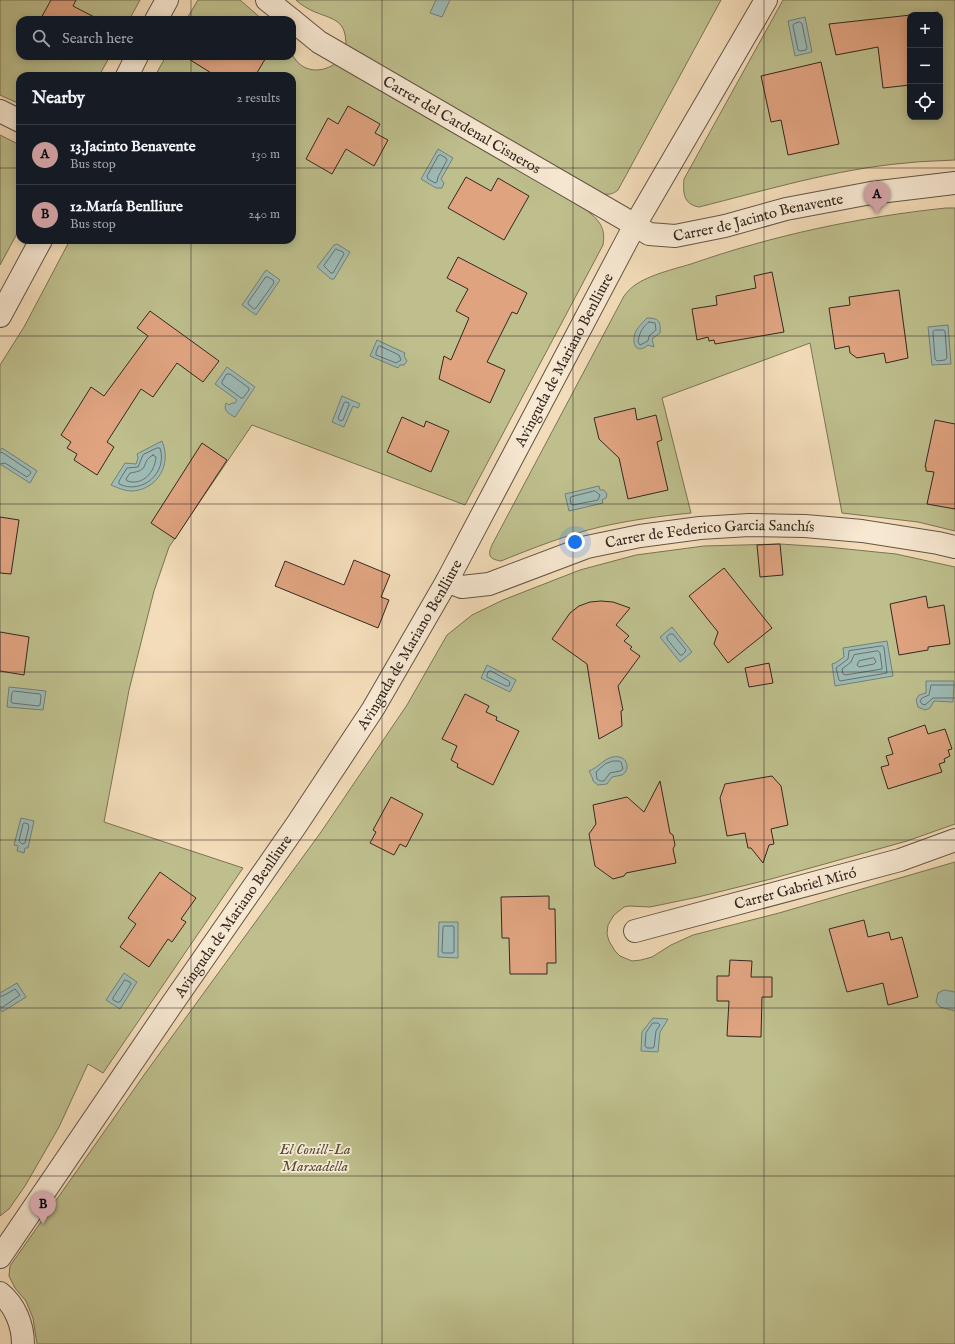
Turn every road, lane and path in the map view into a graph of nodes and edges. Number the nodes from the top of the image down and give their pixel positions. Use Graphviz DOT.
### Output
graph roads {
  1 [pos="167,0"];
  2 [pos="267,0"];
  3 [pos="766,0"];
  4 [pos="158,16"];
  5 [pos="287,16"];
  6 [pos="296,23"];
  7 [pos="134,60"];
  8 [pos="129,72"];
  9 [pos="0,111"];
  10 [pos="16,119"];
  11 [pos="955,183"];
  12 [pos="635,225"];
  13 [pos="39,244"];
  14 [pos="0,316"];
  15 [pos="955,547"];
  16 [pos="447,581"];
  17 [pos="955,840"];
  18 [pos="635,931"];
  19 [pos="0,1257"];
  20 [pos="0,1293"];
  21 [pos="23,1344"];
  1 -- 4 [label="street"];
  2 -- 5 [label="street, Carrer del Cardenal Cisneros"];
  3 -- 12 [label="street, Avinguda de Mariano Benlliure"];
  6 -- 12 [label="street, Carrer del Cardenal Cisneros"];
  7 -- 8 [label="street"];
  9 -- 10 [label="street"];
  11 -- 12 [label="street, Carrer de Jacinto Benavente"];
  12 -- 16 [label="street, Avinguda de Mariano Benlliure"];
  13 -- 14 [label="street"];
  15 -- 16 [label="street, Carrer de Federico Garcia Sanchís"];
  16 -- 19 [label="street, Avinguda de Mariano Benlliure"];
  17 -- 18 [label="street, Carrer Gabriel Miró"];
  20 -- 21 [label="street"];
}
